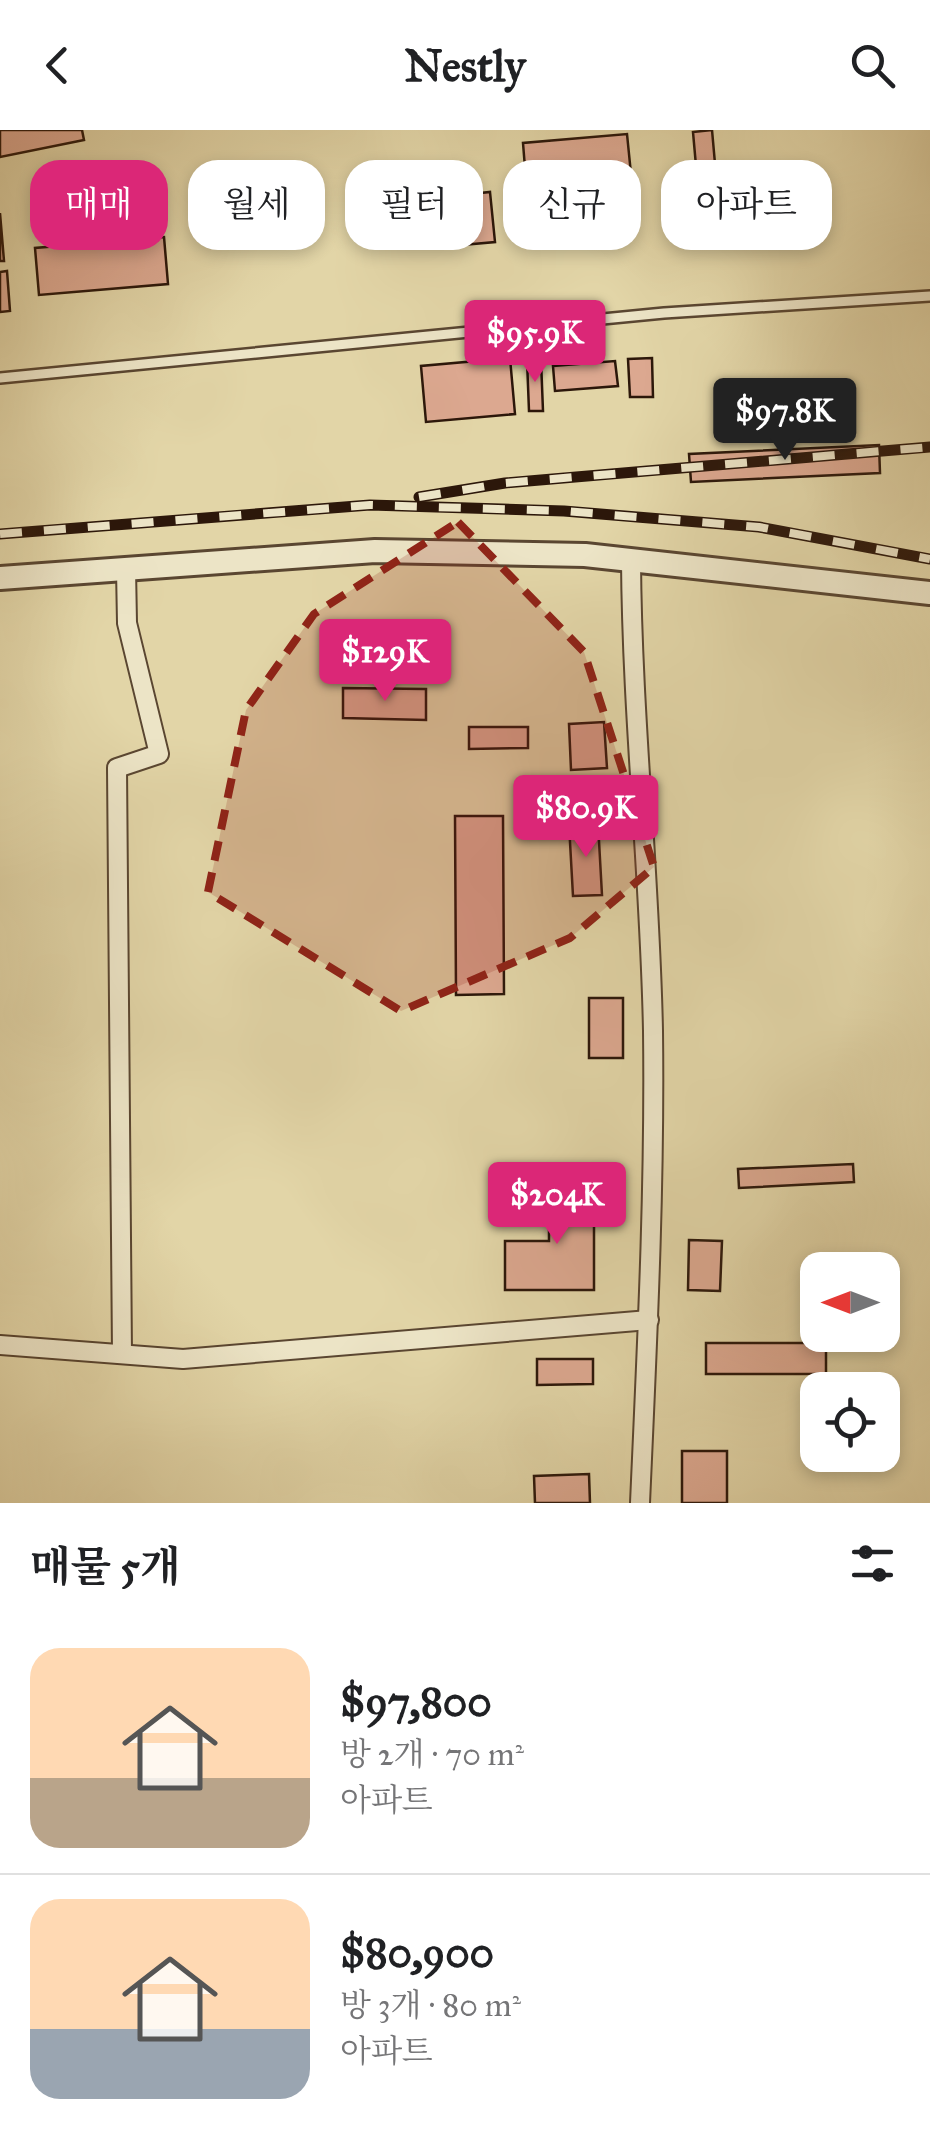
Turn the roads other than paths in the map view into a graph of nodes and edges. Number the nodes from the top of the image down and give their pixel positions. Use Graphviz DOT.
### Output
graph roads {
  1 [pos="930,296"];
  2 [pos="0,378"];
  3 [pos="631,560"];
  4 [pos="126,569"];
  5 [pos="0,578"];
  6 [pos="930,593"];
  7 [pos="648,1320"];
  8 [pos="0,1345"];
  9 [pos="122,1354"];
  10 [pos="640,1503"];
  1 -- 2 [label="lane"];
  3 -- 4 [label="street"];
  3 -- 6 [label="street"];
  3 -- 7 [label="street"];
  4 -- 5 [label="street"];
  4 -- 9 [label="street"];
  7 -- 9 [label="street"];
  7 -- 10 [label="street"];
  8 -- 9 [label="street"];
}
